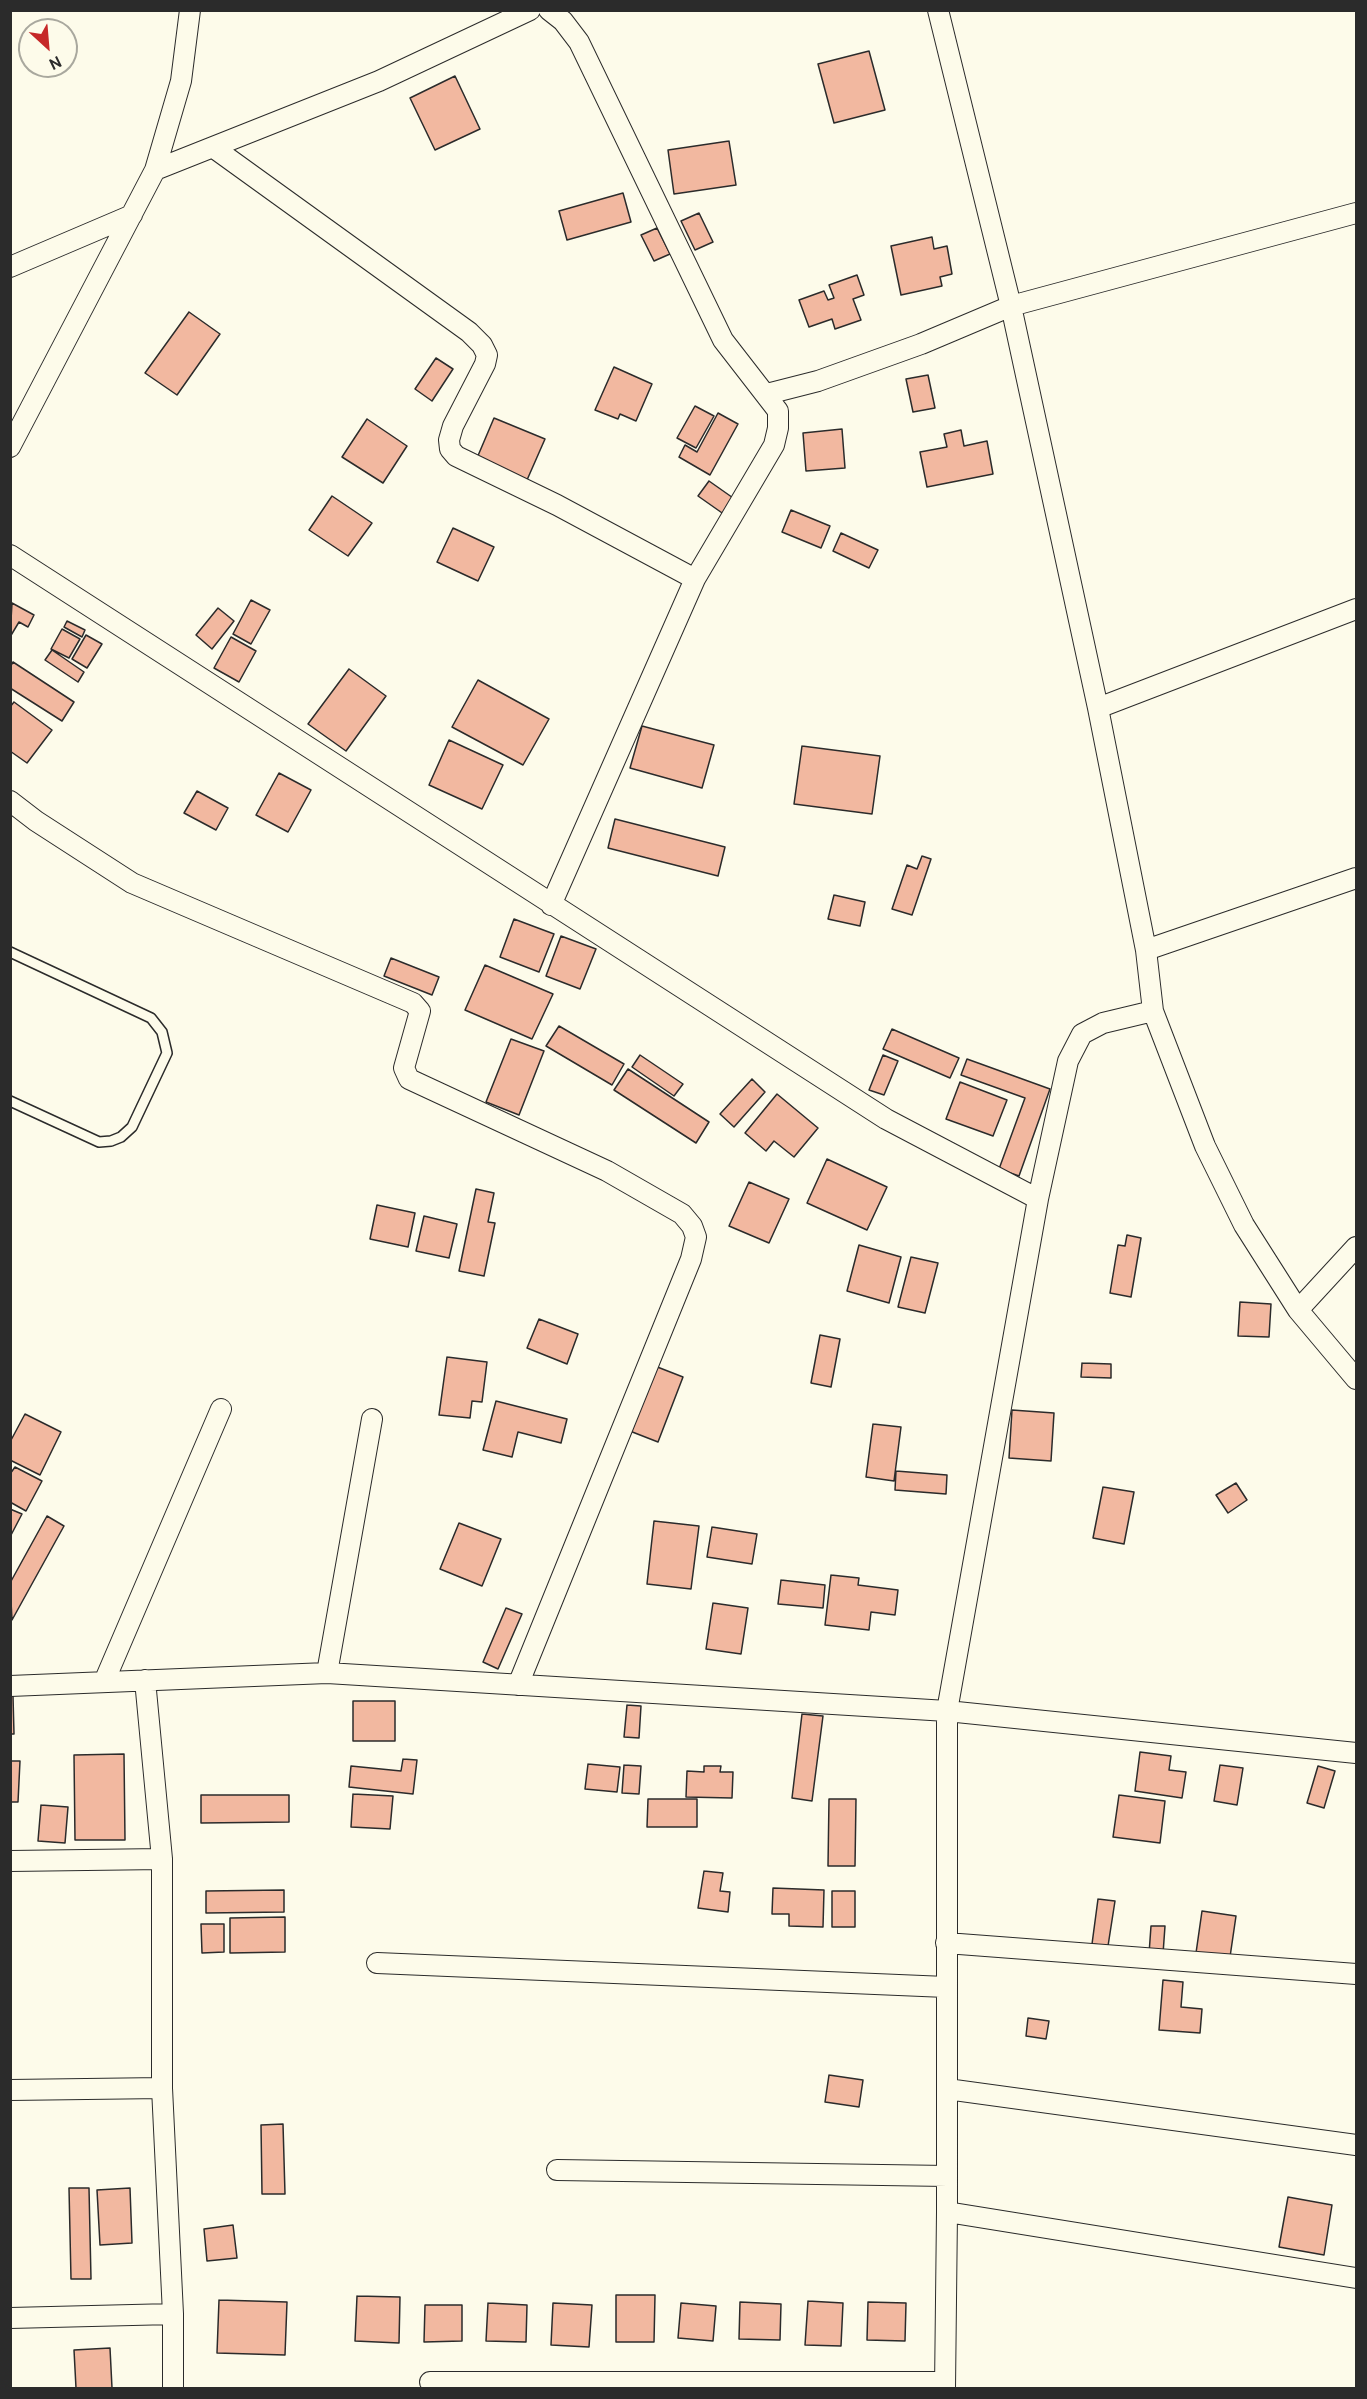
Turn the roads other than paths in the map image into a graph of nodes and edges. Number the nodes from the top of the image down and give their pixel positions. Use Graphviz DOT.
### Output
graph roads {
  1 [pos="190,10"];
  2 [pos="530,10"];
  3 [pos="549,10"];
  4 [pos="938,10"];
  5 [pos="214,148"];
  6 [pos="155,170"];
  7 [pos="1356,213"];
  8 [pos="132,215"];
  9 [pos="10,267"];
  10 [pos="1011,306"];
  11 [pos="766,394"];
  12 [pos="10,447"];
  13 [pos="10,555"];
  14 [pos="695,579"];
  15 [pos="1356,609"];
  16 [pos="1098,708"];
  17 [pos="10,801"];
  18 [pos="1356,879"];
  19 [pos="551,904"];
  20 [pos="1146,950"];
  21 [pos="11,955"];
  22 [pos="1153,1011"];
  23 [pos="10,1101"];
  24 [pos="1038,1199"];
  25 [pos="1356,1247"];
  26 [pos="1298,1310"];
  27 [pos="1356,1379"];
  28 [pos="221,1409"];
  29 [pos="372,1419"];
  30 [pos="327,1673"];
  31 [pos="144,1680"];
  32 [pos="104,1682"];
  33 [pos="518,1684"];
  34 [pos="10,1686"];
  35 [pos="947,1711"];
  36 [pos="1356,1753"];
  37 [pos="162,1859"];
  38 [pos="10,1861"];
  39 [pos="946,1943"];
  40 [pos="377,1963"];
  41 [pos="1356,1974"];
  42 [pos="946,1987"];
  43 [pos="162,2088"];
  44 [pos="947,2089"];
  45 [pos="10,2090"];
  46 [pos="1356,2145"];
  47 [pos="557,2170"];
  48 [pos="947,2176"];
  49 [pos="947,2212"];
  50 [pos="1356,2278"];
  51 [pos="173,2314"];
  52 [pos="10,2318"];
  53 [pos="430,2382"];
  54 [pos="945,2385"];
  55 [pos="173,2388"];
  1 -- 6 [label="street"];
  2 -- 5 [label="street"];
  3 -- 11 [label="street"];
  4 -- 10 [label="street"];
  5 -- 6 [label="street"];
  5 -- 14 [label="street"];
  6 -- 8 [label="street"];
  7 -- 10 [label="street"];
  8 -- 9 [label="street"];
  8 -- 12 [label="street"];
  10 -- 11 [label="street"];
  10 -- 16 [label="street"];
  11 -- 14 [label="street"];
  13 -- 19 [label="street"];
  14 -- 19 [label="street"];
  15 -- 16 [label="street"];
  16 -- 20 [label="street"];
  17 -- 33 [label="street"];
  18 -- 20 [label="street"];
  19 -- 24 [label="street"];
  20 -- 22 [label="street"];
  21 -- 23 [label="lane"];
  22 -- 24 [label="street"];
  22 -- 26 [label="street"];
  24 -- 35 [label="street"];
  25 -- 26 [label="street"];
  26 -- 27 [label="street"];
  28 -- 32 [label="street"];
  29 -- 30 [label="street"];
  30 -- 31 [label="street"];
  30 -- 33 [label="street"];
  31 -- 32 [label="street"];
  31 -- 37 [label="street"];
  32 -- 34 [label="street"];
  33 -- 35 [label="street"];
  35 -- 36 [label="street"];
  35 -- 39 [label="street"];
  37 -- 38 [label="street"];
  37 -- 43 [label="street"];
  39 -- 41 [label="street"];
  39 -- 42 [label="street"];
  40 -- 42 [label="street"];
  42 -- 44 [label="street"];
  43 -- 45 [label="street"];
  43 -- 51 [label="street"];
  44 -- 46 [label="street"];
  44 -- 48 [label="street"];
  47 -- 48 [label="street"];
  48 -- 49 [label="street"];
  49 -- 50 [label="street"];
  49 -- 54 [label="street"];
  51 -- 52 [label="street"];
  51 -- 55 [label="street"];
  53 -- 54 [label="street"];
}
